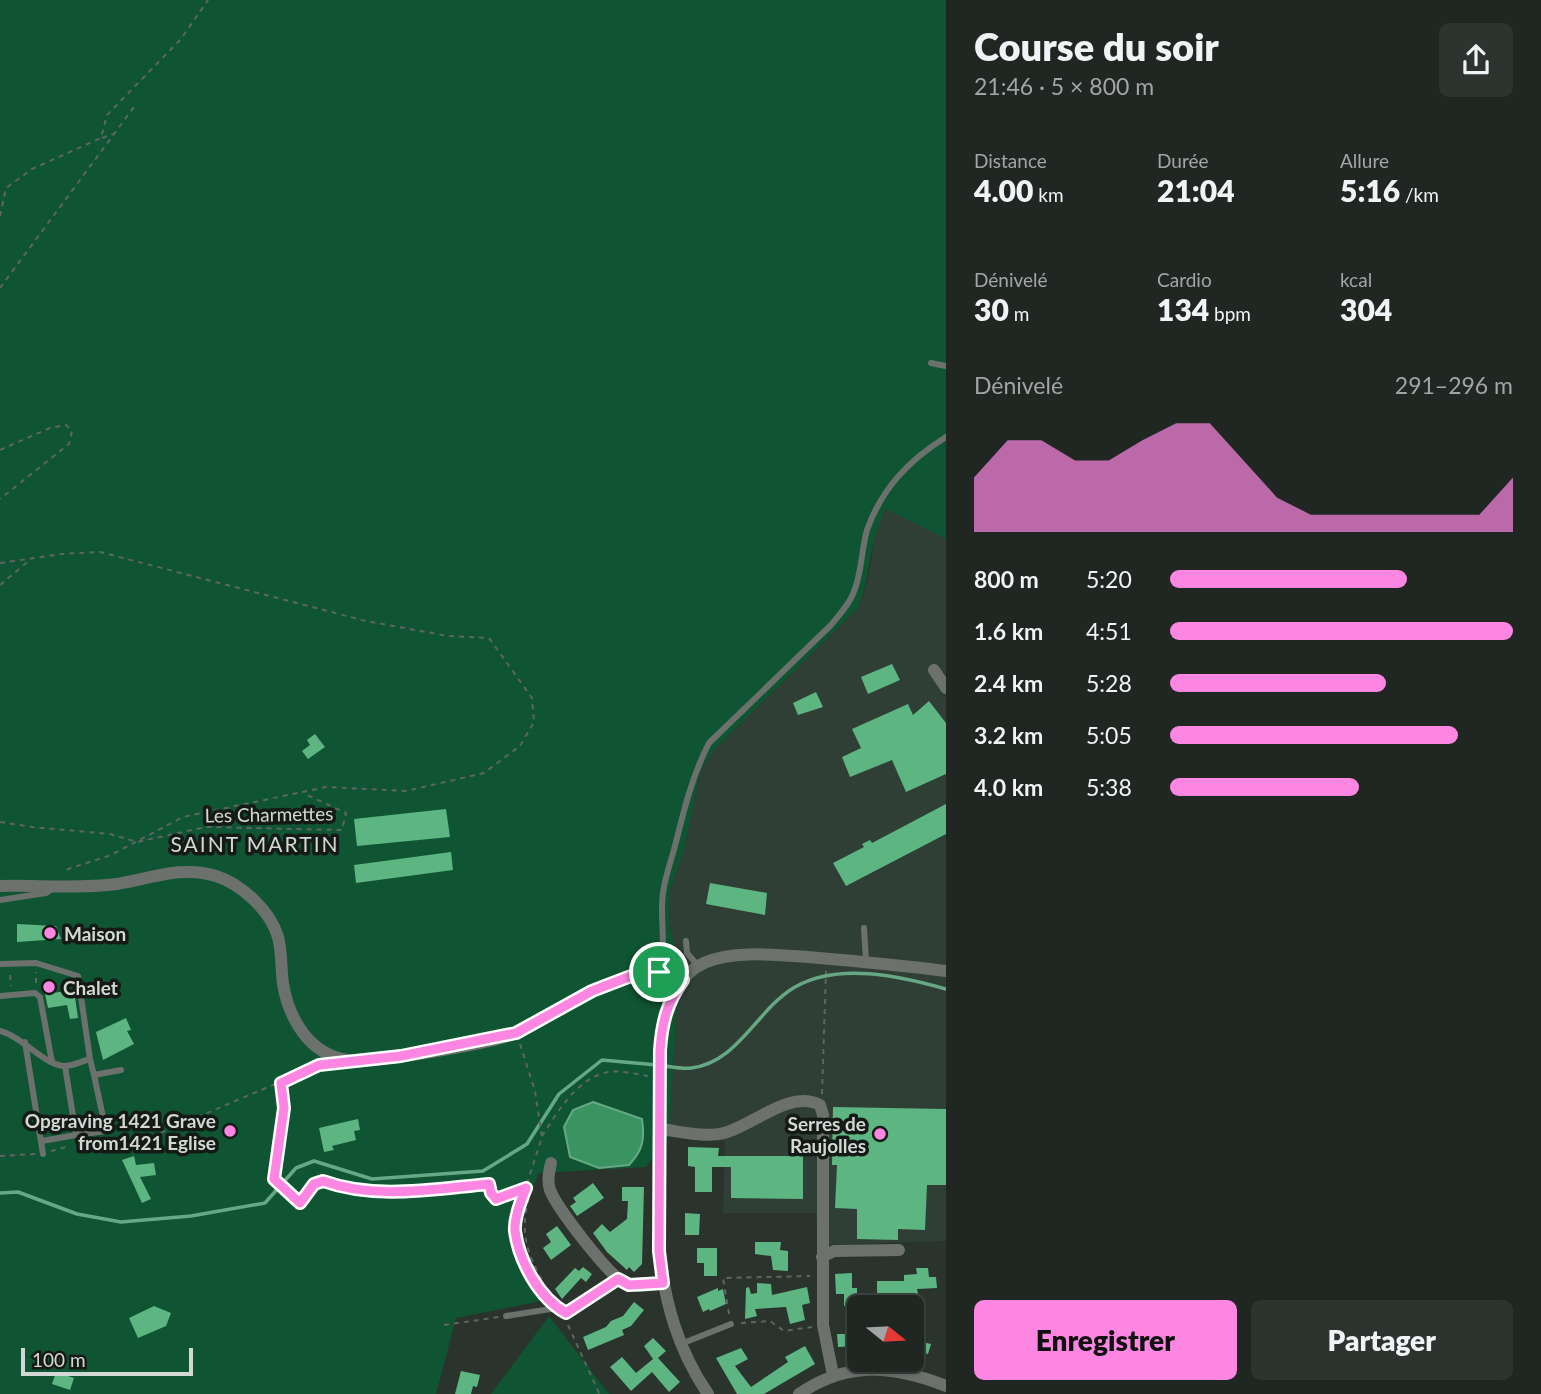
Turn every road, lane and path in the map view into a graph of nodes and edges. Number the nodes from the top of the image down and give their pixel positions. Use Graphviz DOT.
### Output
graph roads {
  1 [pos="208,0"];
  2 [pos="134,107"];
  3 [pos="113,134"];
  4 [pos="101,138"];
  5 [pos="0,216"];
  6 [pos="0,288"];
  7 [pos="931,363"];
  8 [pos="946,366"];
  9 [pos="946,437"];
  10 [pos="0,450"];
  11 [pos="0,499"];
  12 [pos="31,558"];
  13 [pos="0,563"];
  14 [pos="0,585"];
  15 [pos="934,670"];
  16 [pos="946,688"];
  17 [pos="304,793"];
  18 [pos="0,822"];
  19 [pos="136,842"];
  20 [pos="61,884"];
  21 [pos="0,886"];
  22 [pos="0,900"];
  23 [pos="864,928"];
  24 [pos="686,942"];
  25 [pos="866,961"];
  26 [pos="10,963"];
  27 [pos="36,963"];
  28 [pos="0,964"];
  29 [pos="699,967"];
  30 [pos="946,971"];
  31 [pos="826,972"];
  32 [pos="652,978"];
  33 [pos="683,980"];
  34 [pos="35,993"];
  35 [pos="11,995"];
  36 [pos="0,996"];
  37 [pos="670,999"];
  38 [pos="0,1031"];
  39 [pos="516,1033"];
  40 [pos="24,1042"];
  41 [pos="90,1059"];
  42 [pos="347,1060"];
  43 [pos="52,1062"];
  44 [pos="65,1066"];
  45 [pos="121,1070"];
  46 [pos="94,1075"];
  47 [pos="660,1078"];
  48 [pos="281,1083"];
  49 [pos="820,1105"];
  50 [pos="660,1129"];
  51 [pos="76,1135"];
  52 [pos="542,1137"];
  53 [pos="110,1139"];
  54 [pos="42,1142"];
  55 [pos="73,1145"];
  56 [pos="43,1154"];
  57 [pos="0,1156"];
  58 [pos="551,1163"];
  59 [pos="526,1188"];
  60 [pos="899,1250"];
  61 [pos="822,1257"];
  62 [pos="822,1275"];
  63 [pos="618,1279"];
  64 [pos="663,1283"];
  65 [pos="562,1310"];
  66 [pos="506,1316"];
  67 [pos="731,1324"];
  68 [pos="444,1325"];
  69 [pos="823,1325"];
  70 [pos="681,1344"];
  71 [pos="833,1375"];
  72 [pos="946,1386"];
  73 [pos="604,1394"];
  74 [pos="708,1394"];
  75 [pos="799,1394"];
  1 -- 4 [label="path"];
  2 -- 3 [label="path"];
  3 -- 4 [label="path"];
  3 -- 6 [label="path"];
  4 -- 5 [label="path"];
  7 -- 8 [label="lane"];
  9 -- 32 [label="lane"];
  10 -- 11 [label="path"];
  12 -- 13 [label="path"];
  12 -- 14 [label="path"];
  12 -- 17 [label="path"];
  15 -- 16 [label="street"];
  17 -- 19 [label="path"];
  17 -- 19 [label="path, Les Charmettes"];
  18 -- 19 [label="path"];
  19 -- 20 [label="path"];
  20 -- 21 [label="street"];
  20 -- 22 [label="lane"];
  20 -- 42 [label="street"];
  23 -- 25 [label="lane"];
  24 -- 29 [label="lane"];
  25 -- 29 [label="street"];
  25 -- 30 [label="street"];
  26 -- 27 [label="lane"];
  26 -- 28 [label="lane"];
  26 -- 35 [label="path"];
  27 -- 34 [label="path"];
  27 -- 41 [label="lane"];
  29 -- 33 [label="street"];
  31 -- 49 [label="path"];
  32 -- 33 [label="street"];
  32 -- 37 [label="street"];
  32 -- 39 [label="street"];
  33 -- 37 [label="street"];
  34 -- 35 [label="lane"];
  34 -- 43 [label="lane"];
  35 -- 36 [label="lane"];
  37 -- 47 [label="street"];
  38 -- 40 [label="lane"];
  39 -- 42 [label="street"];
  39 -- 52 [label="path"];
  40 -- 43 [label="lane"];
  40 -- 54 [label="lane"];
  41 -- 44 [label="lane"];
  41 -- 46 [label="lane"];
  42 -- 48 [label="path"];
  43 -- 44 [label="lane"];
  44 -- 51 [label="lane"];
  45 -- 46 [label="lane"];
  46 -- 51 [label="lane"];
  47 -- 50 [label="street"];
  47 -- 52 [label="path"];
  48 -- 53 [label="path"];
  48 -- 59 [label="path"];
  49 -- 50 [label="street"];
  49 -- 61 [label="street"];
  50 -- 64 [label="street"];
  51 -- 54 [label="lane"];
  52 -- 59 [label="path"];
  54 -- 56 [label="lane"];
  55 -- 56 [label="path"];
  56 -- 57 [label="path"];
  58 -- 63 [label="street"];
  59 -- 65 [label="path"];
  59 -- 65 [label="path"];
  60 -- 61 [label="street"];
  61 -- 62 [label="street"];
  62 -- 67 [label="path"];
  62 -- 69 [label="street"];
  63 -- 64 [label="street"];
  63 -- 65 [label="street"];
  64 -- 70 [label="street"];
  65 -- 66 [label="lane"];
  65 -- 73 [label="path"];
  66 -- 68 [label="path"];
  67 -- 69 [label="path"];
  67 -- 70 [label="lane"];
  69 -- 71 [label="street"];
  70 -- 74 [label="street"];
  71 -- 72 [label="street"];
  71 -- 75 [label="street"];
}
